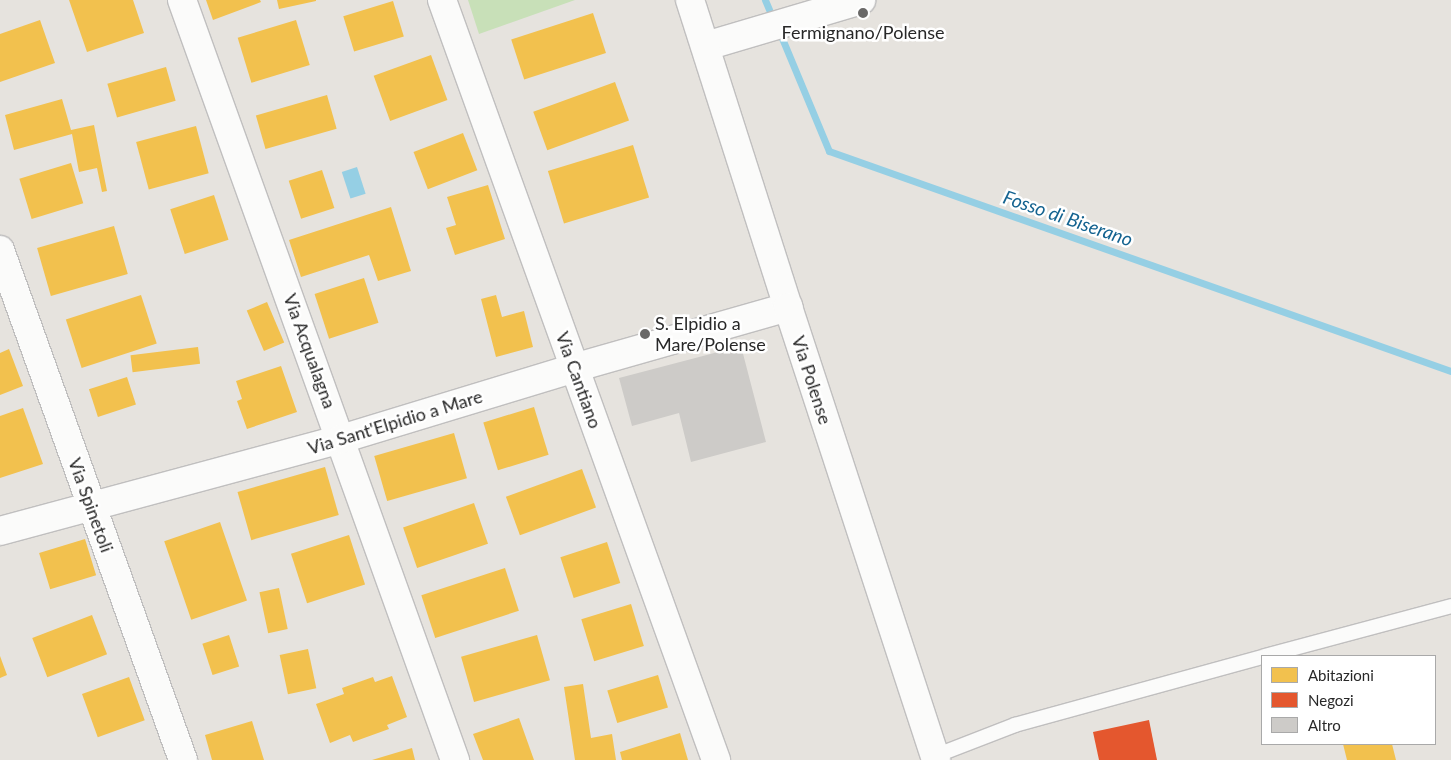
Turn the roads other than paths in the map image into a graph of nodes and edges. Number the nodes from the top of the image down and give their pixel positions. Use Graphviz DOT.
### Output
graph roads {
  1 [pos="182,0"];
  2 [pos="442,0"];
  3 [pos="690,0"];
  4 [pos="861,0"];
  5 [pos="706,46"];
  6 [pos="0,250"];
  7 [pos="788,307"];
  8 [pos="574,368"];
  9 [pos="341,439"];
  10 [pos="92,507"];
  11 [pos="0,531"];
  12 [pos="1451,606"];
  13 [pos="1271,655"];
  14 [pos="1261,658"];
  15 [pos="936,758"];
  16 [pos="183,760"];
  17 [pos="455,760"];
  18 [pos="716,760"];
  1 -- 9 [label="street, Via Acqualagna"];
  2 -- 8 [label="street, Via Cantiano"];
  3 -- 5 [label="street, Via Polense"];
  4 -- 5 [label="street"];
  5 -- 7 [label="street, Via Polense"];
  6 -- 10 [label="street, Via Spinetoli"];
  7 -- 8 [label="street, Via Sant'Elpidio a Mare"];
  7 -- 15 [label="street, Via Polense"];
  8 -- 9 [label="street, Via Sant'Elpidio a Mare"];
  8 -- 18 [label="street, Via Cantiano"];
  9 -- 10 [label="street, Via Sant'Elpidio a Mare"];
  9 -- 17 [label="street, Via Acqualagna"];
  10 -- 11 [label="street, Via Sant'Elpidio a Mare"];
  10 -- 16 [label="street, Via Spinetoli"];
  12 -- 13 [label="lane"];
  14 -- 15 [label="lane"];
}
